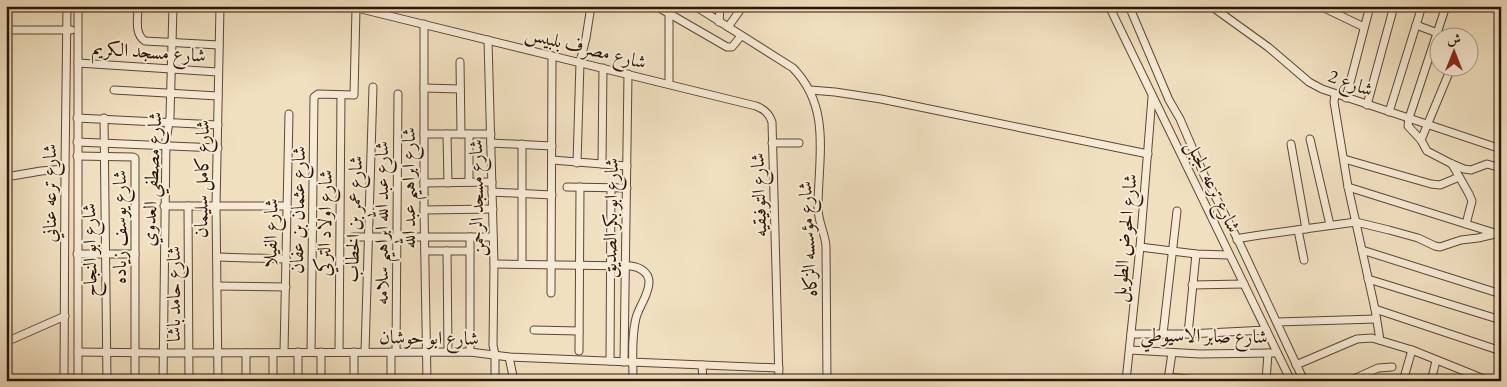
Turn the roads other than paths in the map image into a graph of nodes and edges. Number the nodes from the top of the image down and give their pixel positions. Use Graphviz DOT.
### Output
graph roads {
  1 [pos="67,6"];
  2 [pos="78,6"];
  3 [pos="138,6"];
  4 [pos="173,6"];
  5 [pos="220,6"];
  6 [pos="591,6"];
  7 [pos="656,6"];
  8 [pos="695,6"];
  9 [pos="720,6"];
  10 [pos="743,6"];
  11 [pos="1109,6"];
  12 [pos="1128,6"];
  13 [pos="1320,6"];
  14 [pos="1370,6"];
  15 [pos="1394,6"];
  16 [pos="1422,6"];
  17 [pos="1446,6"];
  18 [pos="353,7"];
  19 [pos="1215,8"];
  20 [pos="670,14"];
  21 [pos="719,22"];
  22 [pos="424,24"];
  23 [pos="1416,25"];
  24 [pos="728,27"];
  25 [pos="1364,27"];
  26 [pos="1438,28"];
  27 [pos="6,30"];
  28 [pos="67,30"];
  29 [pos="77,30"];
  30 [pos="1430,30"];
  31 [pos="739,34"];
  32 [pos="488,40"];
  33 [pos="172,43"];
  34 [pos="219,45"];
  35 [pos="1430,54"];
  36 [pos="552,56"];
  37 [pos="460,62"];
  38 [pos="580,62"];
  39 [pos="78,63"];
  40 [pos="603,68"];
  41 [pos="172,69"];
  42 [pos="218,72"];
  43 [pos="628,74"];
  44 [pos="1447,78"];
  45 [pos="670,84"];
  46 [pos="373,87"];
  47 [pos="424,88"];
  48 [pos="460,89"];
  49 [pos="114,90"];
  50 [pos="810,90"];
  51 [pos="171,94"];
  52 [pos="398,94"];
  53 [pos="341,95"];
  54 [pos="1335,95"];
  55 [pos="218,96"];
  56 [pos="1152,97"];
  57 [pos="1346,98"];
  58 [pos="1367,105"];
  59 [pos="1389,112"];
  60 [pos="289,114"];
  61 [pos="78,118"];
  62 [pos="104,118"];
  63 [pos="1409,118"];
  64 [pos="169,122"];
  65 [pos="1427,124"];
  66 [pos="218,125"];
  67 [pos="424,134"];
  68 [pos="447,134"];
  69 [pos="465,134"];
  70 [pos="491,134"];
  71 [pos="1310,139"];
  72 [pos="1420,140"];
  73 [pos="78,142"];
  74 [pos="491,142"];
  75 [pos="104,143"];
  76 [pos="772,143"];
  77 [pos="799,143"];
  78 [pos="522,144"];
  79 [pos="1291,144"];
  80 [pos="166,146"];
  81 [pos="552,146"];
  82 [pos="218,148"];
  83 [pos="1501,148"];
  84 [pos="1148,154"];
  85 [pos="78,156"];
  86 [pos="104,156"];
  87 [pos="1344,159"];
  88 [pos="552,160"];
  89 [pos="577,163"];
  90 [pos="602,164"];
  91 [pos="1452,164"];
  92 [pos="627,166"];
  93 [pos="1501,168"];
  94 [pos="65,169"];
  95 [pos="6,177"];
  96 [pos="1459,177"];
  97 [pos="448,182"];
  98 [pos="469,182"];
  99 [pos="492,182"];
  100 [pos="424,183"];
  101 [pos="568,187"];
  102 [pos="580,187"];
  103 [pos="1348,187"];
  104 [pos="611,188"];
  105 [pos="626,188"];
  106 [pos="492,192"];
  107 [pos="522,194"];
  108 [pos="552,195"];
  109 [pos="164,206"];
  110 [pos="188,206"];
  111 [pos="216,206"];
  112 [pos="287,206"];
  113 [pos="493,209"];
  114 [pos="424,210"];
  115 [pos="1177,212"];
  116 [pos="1356,222"];
  117 [pos="1466,224"];
  118 [pos="1330,225"];
  119 [pos="1306,229"];
  120 [pos="1298,230"];
  121 [pos="1498,234"];
  122 [pos="353,237"];
  123 [pos="369,237"];
  124 [pos="397,237"];
  125 [pos="424,237"];
  126 [pos="470,237"];
  127 [pos="493,237"];
  128 [pos="1237,240"];
  129 [pos="1140,247"];
  130 [pos="1362,250"];
  131 [pos="425,251"];
  132 [pos="447,251"];
  133 [pos="470,251"];
  134 [pos="1172,251"];
  135 [pos="77,254"];
  136 [pos="105,254"];
  137 [pos="135,254"];
  138 [pos="1196,254"];
  139 [pos="1230,255"];
  140 [pos="217,257"];
  141 [pos="286,259"];
  142 [pos="1304,260"];
  143 [pos="494,264"];
  144 [pos="522,264"];
  145 [pos="551,264"];
  146 [pos="579,265"];
  147 [pos="610,265"];
  148 [pos="625,266"];
  149 [pos="1368,279"];
  150 [pos="1244,284"];
  151 [pos="1192,285"];
  152 [pos="217,286"];
  153 [pos="286,287"];
  154 [pos="551,293"];
  155 [pos="1501,294"];
  156 [pos="1375,309"];
  157 [pos="65,316"];
  158 [pos="1376,319"];
  159 [pos="1501,320"];
  160 [pos="1273,329"];
  161 [pos="534,330"];
  162 [pos="579,331"];
  163 [pos="1132,334"];
  164 [pos="1162,334"];
  165 [pos="1188,334"];
  166 [pos="1380,340"];
  167 [pos="6,342"];
  168 [pos="1130,350"];
  169 [pos="1412,350"];
  170 [pos="1501,351"];
  171 [pos="78,352"];
  172 [pos="107,352"];
  173 [pos="273,352"];
  174 [pos="284,352"];
  175 [pos="298,352"];
  176 [pos="311,352"];
  177 [pos="321,352"];
  178 [pos="339,352"];
  179 [pos="354,352"];
  180 [pos="366,352"];
  181 [pos="393,352"];
  182 [pos="426,352"];
  183 [pos="448,352"];
  184 [pos="470,352"];
  185 [pos="578,352"];
  186 [pos="1277,352"];
  187 [pos="135,353"];
  188 [pos="162,353"];
  189 [pos="189,353"];
  190 [pos="218,353"];
  191 [pos="246,353"];
  192 [pos="1172,353"];
  193 [pos="1268,353"];
  194 [pos="495,355"];
  195 [pos="509,357"];
  196 [pos="610,361"];
  197 [pos="1436,361"];
  198 [pos="624,362"];
  199 [pos="633,362"];
  200 [pos="702,365"];
  201 [pos="1296,365"];
  202 [pos="1392,367"];
  203 [pos="779,368"];
  204 [pos="1168,379"];
  205 [pos="64,381"];
  206 [pos="78,381"];
  207 [pos="107,381"];
  208 [pos="135,381"];
  209 [pos="162,381"];
  210 [pos="189,381"];
  211 [pos="218,381"];
  212 [pos="246,381"];
  213 [pos="273,381"];
  214 [pos="298,381"];
  215 [pos="321,381"];
  216 [pos="354,381"];
  217 [pos="391,381"];
  218 [pos="427,381"];
  219 [pos="495,381"];
  220 [pos="514,381"];
  221 [pos="633,381"];
  222 [pos="703,381"];
  223 [pos="779,381"];
  224 [pos="827,381"];
  225 [pos="1126,381"];
  226 [pos="1207,381"];
  227 [pos="1266,381"];
  228 [pos="1291,381"];
  229 [pos="1304,381"];
  230 [pos="1349,381"];
  231 [pos="1403,381"];
  232 [pos="1431,381"];
  233 [pos="1489,381"];
  1 -- 28 [label="street, شارع ترعه عناني"];
  2 -- 29 [label="street, شارع ترعه عناني"];
  3 -- 33 [label="street"];
  4 -- 33 [label="street, شارع مصطفي العدوي"];
  5 -- 34 [label="street, شارع كامل سليمان"];
  6 -- 38 [label="street"];
  7 -- 20 [label="street"];
  8 -- 21 [label="street, شارع مؤسسه الزكاه"];
  9 -- 21 [label="street"];
  10 -- 24 [label="street"];
  11 -- 56 [label="street, شارع ترعه الجبل"];
  12 -- 128 [label="street, شارع ترعه الجبل"];
  13 -- 25 [label="street"];
  14 -- 25 [label="street"];
  15 -- 58 [label="street"];
  16 -- 23 [label="street"];
  17 -- 26 [label="street"];
  18 -- 22 [label="street, شارع مصرف بلبيس"];
  18 -- 53 [label="street"];
  19 -- 54 [label="street, شارع 2"];
  20 -- 31 [label="street"];
  20 -- 45 [label="street"];
  21 -- 24 [label="street, شارع مؤسسه الزكاه"];
  22 -- 32 [label="street, شارع مصرف بلبيس"];
  22 -- 47 [label="street, شارع ابراهيم عبد الله"];
  23 -- 30 [label="street"];
  23 -- 59 [label="street"];
  24 -- 31 [label="street, شارع مؤسسه الزكاه"];
  25 -- 57 [label="street"];
  27 -- 28 [label="street"];
  28 -- 29 [label="street"];
  28 -- 94 [label="street, شارع ترعه عناني"];
  29 -- 39 [label="street, شارع ترعه عناني"];
  31 -- 50 [label="street, شارع مؤسسه الزكاه"];
  32 -- 36 [label="street, شارع مصرف بلبيس"];
  32 -- 70 [label="street, شارع مسجد الرحمن"];
  33 -- 34 [label="street"];
  33 -- 41 [label="street, شارع مصطفي العدوي"];
  34 -- 42 [label="street, شارع كامل سليمان"];
  35 -- 63 [label="street"];
  36 -- 38 [label="street, شارع مصرف بلبيس"];
  36 -- 81 [label="street"];
  37 -- 48 [label="street"];
  38 -- 40 [label="street, شارع مصرف بلبيس"];
  38 -- 89 [label="street"];
  39 -- 41 [label="street, شارع مسجد الكريم"];
  39 -- 61 [label="street, شارع ترعه عناني"];
  40 -- 43 [label="street, شارع مصرف بلبيس"];
  40 -- 90 [label="street"];
  41 -- 42 [label="street, شارع مسجد الكريم"];
  41 -- 51 [label="street, شارع مصطفي العدوي"];
  42 -- 55 [label="street, شارع كامل سليمان"];
  43 -- 45 [label="street, شارع مصرف بلبيس"];
  43 -- 92 [label="street, شارع ابو بكر الصديق"];
  44 -- 65 [label="street"];
  45 -- 76 [label="street, شارع التوفيقيه"];
  46 -- 123 [label="street, شارع عمر بن الخطاب"];
  47 -- 48 [label="street"];
  47 -- 67 [label="street, شارع ابراهيم عبد الله"];
  48 -- 69 [label="street"];
  49 -- 51 [label="street"];
  50 -- 84 [label="street"];
  50 -- 224 [label="street, شارع مؤسسه الزكاه"];
  51 -- 55 [label="street"];
  51 -- 64 [label="street, شارع مصطفي العدوي"];
  52 -- 124 [label="street, شارع عبد الله ابراهيم سلامه"];
  53 -- 176 [label="street, شارع عثمان بن عفان"];
  53 -- 178 [label="street, شارع اولاد التركي"];
  54 -- 57 [label="street, شارع 2"];
  54 -- 87 [label="street"];
  55 -- 66 [label="street, شارع كامل سليمان"];
  56 -- 84 [label="street, شارع الحوض الطويل"];
  56 -- 139 [label="street, شارع ترعه الجبل"];
  57 -- 58 [label="street, شارع 2"];
  58 -- 59 [label="street, شارع 2"];
  59 -- 63 [label="street, شارع 2"];
  60 -- 112 [label="street, شارع الفيلا"];
  61 -- 62 [label="street"];
  61 -- 73 [label="street, شارع ترعه عناني"];
  62 -- 64 [label="street"];
  62 -- 75 [label="street, شارع ابو النجاح"];
  63 -- 65 [label="street, شارع 2"];
  63 -- 72 [label="street"];
  64 -- 66 [label="street"];
  64 -- 80 [label="street, شارع مصطفي العدوي"];
  65 -- 72 [label="street"];
  65 -- 83 [label="street, شارع 2"];
  66 -- 82 [label="street, شارع كامل سليمان"];
  67 -- 68 [label="street"];
  67 -- 100 [label="street, شارع ابراهيم عبد الله"];
  68 -- 69 [label="street"];
  68 -- 97 [label="street"];
  69 -- 70 [label="street"];
  69 -- 98 [label="street"];
  70 -- 74 [label="street, شارع مسجد الرحمن"];
  71 -- 118 [label="street"];
  72 -- 91 [label="street"];
  73 -- 75 [label="street"];
  73 -- 85 [label="street, شارع ترعه عناني"];
  74 -- 78 [label="street"];
  74 -- 99 [label="street, شارع مسجد الرحمن"];
  75 -- 80 [label="street"];
  75 -- 86 [label="street, شارع ابو النجاح"];
  76 -- 77 [label="street"];
  76 -- 203 [label="street, شارع التوفيقيه"];
  78 -- 81 [label="street"];
  78 -- 107 [label="street"];
  79 -- 119 [label="street"];
  80 -- 82 [label="street"];
  80 -- 109 [label="street, شارع مصطفي العدوي"];
  81 -- 88 [label="street"];
  82 -- 111 [label="street, شارع كامل سليمان"];
  84 -- 129 [label="street, شارع الحوض الطويل"];
  85 -- 86 [label="street, شارع يوسف زياده"];
  85 -- 135 [label="street, شارع ترعه عناني"];
  86 -- 136 [label="street, شارع ابو النجاح"];
  86 -- 137 [label="street, شارع يوسف زياده"];
  87 -- 96 [label="street"];
  87 -- 103 [label="street"];
  88 -- 89 [label="street"];
  88 -- 108 [label="street"];
  89 -- 90 [label="street"];
  90 -- 92 [label="street"];
  91 -- 93 [label="street"];
  91 -- 96 [label="street"];
  92 -- 105 [label="street, شارع ابو بكر الصديق"];
  94 -- 95 [label="street"];
  94 -- 157 [label="street, شارع ترعه عناني"];
  96 -- 117 [label="street"];
  97 -- 98 [label="street"];
  97 -- 100 [label="street"];
  98 -- 99 [label="street"];
  99 -- 106 [label="street, شارع مسجد الرحمن"];
  100 -- 114 [label="street, شارع ابراهيم عبد الله"];
  101 -- 102 [label="street"];
  102 -- 104 [label="street"];
  102 -- 146 [label="street"];
  103 -- 116 [label="street"];
  103 -- 117 [label="street"];
  104 -- 105 [label="street"];
  104 -- 147 [label="street"];
  105 -- 148 [label="street, شارع ابو بكر الصديق"];
  106 -- 107 [label="street"];
  106 -- 113 [label="street, شارع مسجد الرحمن"];
  107 -- 108 [label="street"];
  107 -- 144 [label="street"];
  108 -- 145 [label="street"];
  109 -- 110 [label="street"];
  109 -- 188 [label="street, شارع مصطفي العدوي"];
  110 -- 111 [label="street"];
  110 -- 189 [label="street, شارع حامد باشا"];
  111 -- 112 [label="street"];
  111 -- 140 [label="street, شارع كامل سليمان"];
  112 -- 141 [label="street, شارع الفيلا"];
  113 -- 114 [label="street"];
  113 -- 127 [label="street, شارع مسجد الرحمن"];
  114 -- 125 [label="street, شارع ابراهيم عبد الله"];
  115 -- 134 [label="street"];
  116 -- 118 [label="street"];
  116 -- 121 [label="street"];
  116 -- 130 [label="street"];
  117 -- 121 [label="street"];
  118 -- 119 [label="street"];
  119 -- 120 [label="street"];
  120 -- 128 [label="street"];
  120 -- 142 [label="street"];
  122 -- 123 [label="street"];
  123 -- 124 [label="street"];
  123 -- 180 [label="street, شارع عمر بن الخطاب"];
  124 -- 125 [label="street"];
  124 -- 181 [label="street, شارع عبد الله ابراهيم سلامه"];
  125 -- 126 [label="street"];
  125 -- 131 [label="street, شارع ابراهيم عبد الله"];
  126 -- 127 [label="street"];
  126 -- 133 [label="street"];
  127 -- 143 [label="street, شارع مسجد الرحمن"];
  128 -- 160 [label="street, شارع ترعه الجبل"];
  129 -- 134 [label="street"];
  129 -- 163 [label="street, شارع الحوض الطويل"];
  130 -- 149 [label="street"];
  130 -- 155 [label="street"];
  131 -- 132 [label="street"];
  131 -- 182 [label="street, شارع ابراهيم عبد الله"];
  132 -- 133 [label="street"];
  132 -- 183 [label="street"];
  133 -- 184 [label="street"];
  134 -- 138 [label="street"];
  134 -- 164 [label="street"];
  135 -- 136 [label="street"];
  135 -- 171 [label="street, شارع ترعه عناني"];
  136 -- 137 [label="street"];
  136 -- 172 [label="street, شارع ابو النجاح"];
  137 -- 187 [label="street, شارع يوسف زياده"];
  138 -- 139 [label="street"];
  138 -- 151 [label="street"];
  139 -- 150 [label="street, شارع ترعه الجبل"];
  140 -- 141 [label="street"];
  140 -- 152 [label="street, شارع كامل سليمان"];
  141 -- 153 [label="street, شارع الفيلا"];
  143 -- 144 [label="street"];
  143 -- 194 [label="street, شارع مسجد الرحمن"];
  144 -- 145 [label="street"];
  145 -- 146 [label="street"];
  145 -- 154 [label="street"];
  146 -- 147 [label="street"];
  146 -- 162 [label="street"];
  147 -- 148 [label="street"];
  147 -- 196 [label="street"];
  148 -- 198 [label="street, شارع ابو بكر الصديق"];
  148 -- 199 [label="street"];
  149 -- 156 [label="street"];
  149 -- 159 [label="street"];
  150 -- 151 [label="street"];
  150 -- 160 [label="street, شارع ترعه الجبل"];
  151 -- 165 [label="street"];
  152 -- 153 [label="street"];
  152 -- 190 [label="street, شارع كامل سليمان"];
  153 -- 174 [label="street, شارع الفيلا"];
  156 -- 158 [label="street"];
  156 -- 170 [label="street"];
  157 -- 167 [label="street"];
  157 -- 205 [label="street, شارع ترعه عناني"];
  158 -- 160 [label="street"];
  158 -- 166 [label="street"];
  160 -- 165 [label="street"];
  160 -- 186 [label="street, شارع ترعه الجبل"];
  160 -- 201 [label="street, شارع ترعه الجبل"];
  161 -- 162 [label="street"];
  162 -- 185 [label="street"];
  163 -- 164 [label="street"];
  163 -- 168 [label="street, شارع الحوض الطويل"];
  164 -- 165 [label="street"];
  166 -- 169 [label="street"];
  166 -- 201 [label="street"];
  168 -- 192 [label="street, شارع صابر الاسيوطي"];
  168 -- 225 [label="street, شارع الحوض الطويل"];
  169 -- 197 [label="street"];
  169 -- 231 [label="street"];
  171 -- 172 [label="street, شارع ابو حوشان"];
  171 -- 206 [label="street, شارع ترعه عناني"];
  172 -- 187 [label="street, شارع ابو حوشان"];
  172 -- 207 [label="street, شارع ابو النجاح"];
  173 -- 174 [label="street, شارع ابو حوشان"];
  173 -- 191 [label="street, شارع ابو حوشان"];
  173 -- 213 [label="street"];
  174 -- 175 [label="street, شارع ابو حوشان"];
  175 -- 176 [label="street, شارع ابو حوشان"];
  175 -- 214 [label="street"];
  176 -- 177 [label="street, شارع ابو حوشان"];
  177 -- 178 [label="street, شارع ابو حوشان"];
  177 -- 215 [label="street"];
  178 -- 179 [label="street, شارع ابو حوشان"];
  179 -- 180 [label="street, شارع ابو حوشان"];
  179 -- 216 [label="street"];
  180 -- 181 [label="street, شارع ابو حوشان"];
  181 -- 182 [label="street, شارع ابو حوشان"];
  181 -- 217 [label="street, شارع عبد الله ابراهيم سلامه"];
  182 -- 183 [label="street, شارع ابو حوشان"];
  182 -- 218 [label="street, شارع ابراهيم عبد الله"];
  183 -- 184 [label="street, شارع ابو حوشان"];
  184 -- 194 [label="street, شارع ابو حوشان"];
  186 -- 193 [label="street, شارع صابر الاسيوطي"];
  186 -- 228 [label="street, شارع ترعه الجبل"];
  187 -- 188 [label="street, شارع ابو حوشان"];
  187 -- 208 [label="street, شارع يوسف زياده"];
  188 -- 189 [label="street, شارع ابو حوشان"];
  188 -- 209 [label="street, شارع مصطفي العدوي"];
  189 -- 190 [label="street, شارع ابو حوشان"];
  189 -- 210 [label="street, شارع حامد باشا"];
  190 -- 191 [label="street, شارع ابو حوشان"];
  190 -- 211 [label="street, شارع كامل سليمان"];
  191 -- 212 [label="street"];
  192 -- 193 [label="street, شارع صابر الاسيوطي"];
  192 -- 204 [label="street"];
  193 -- 227 [label="street"];
  194 -- 195 [label="street, شارع ابو حوشان"];
  194 -- 219 [label="street, شارع مسجد الرحمن"];
  195 -- 196 [label="street, شارع ابو حوشان"];
  195 -- 220 [label="street"];
  196 -- 198 [label="street, شارع ابو حوشان"];
  197 -- 232 [label="street"];
  197 -- 233 [label="street"];
  198 -- 199 [label="street, شارع ابو حوشان"];
  199 -- 200 [label="street, شارع ابو حوشان"];
  199 -- 221 [label="street"];
  200 -- 203 [label="street, شارع ابو حوشان"];
  200 -- 222 [label="street"];
  201 -- 229 [label="street, شارع ترعه الجبل"];
  202 -- 230 [label="street"];
  203 -- 223 [label="street, شارع التوفيقيه"];
  204 -- 226 [label="street"];
}
